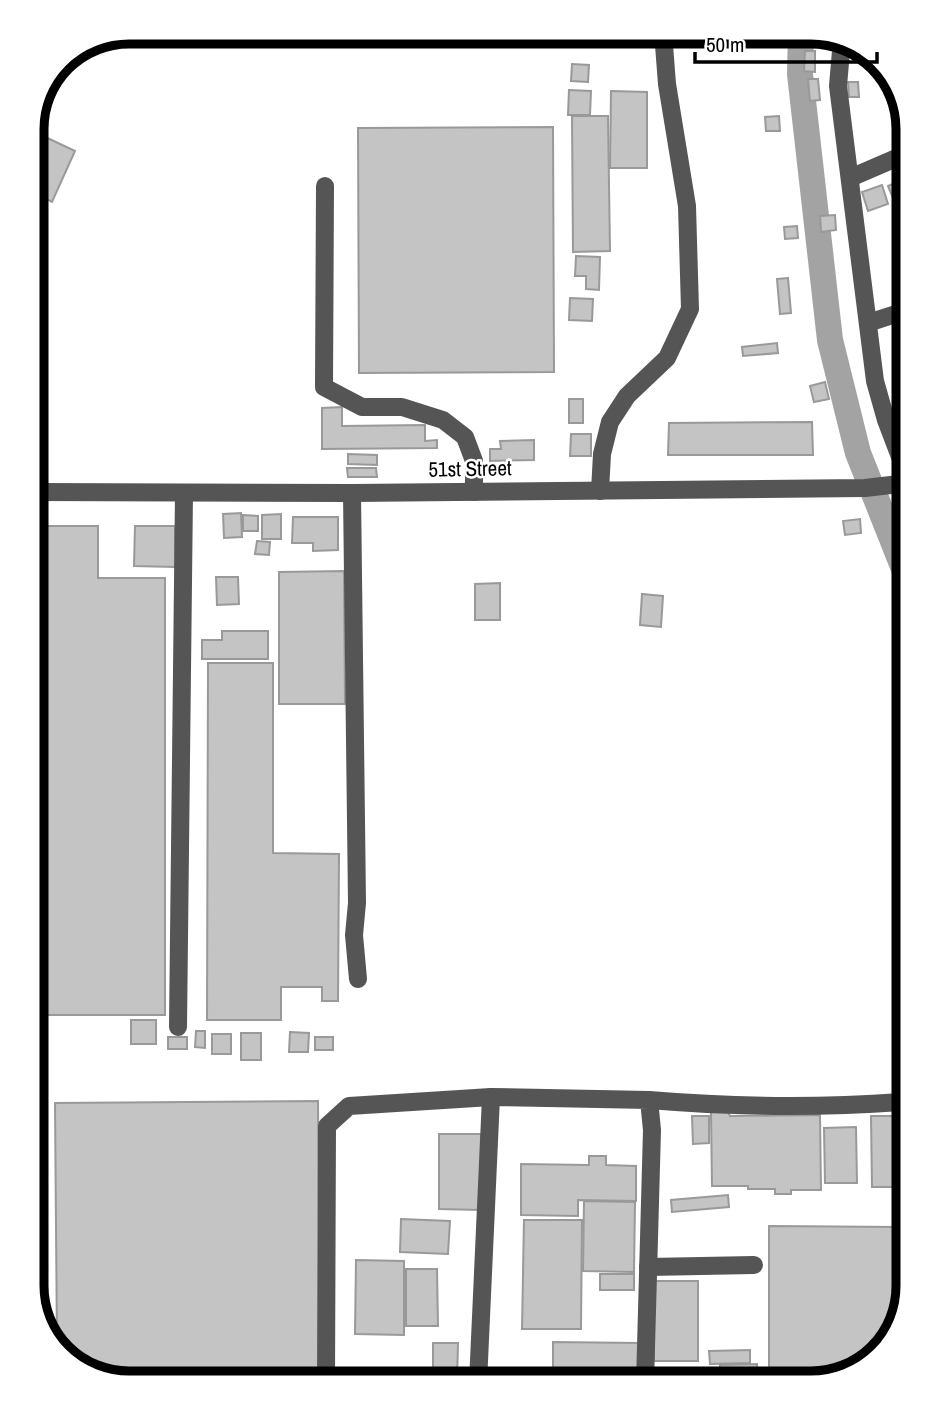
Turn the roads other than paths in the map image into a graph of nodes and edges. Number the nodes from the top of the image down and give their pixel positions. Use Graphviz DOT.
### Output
graph roads {
  1 [pos="664,44"];
  2 [pos="841,49"];
  3 [pos="896,158"];
  4 [pos="850,178"];
  5 [pos="325,186"];
  6 [pos="896,314"];
  7 [pos="868,323"];
  8 [pos="896,454"];
  9 [pos="896,483"];
  10 [pos="600,491"];
  11 [pos="44,492"];
  12 [pos="474,492"];
  13 [pos="184,493"];
  14 [pos="352,493"];
  15 [pos="358,979"];
  16 [pos="178,1027"];
  17 [pos="491,1097"];
  18 [pos="649,1100"];
  19 [pos="896,1102"];
  20 [pos="754,1265"];
  21 [pos="648,1267"];
  22 [pos="326,1371"];
  23 [pos="479,1371"];
  24 [pos="645,1371"];
  1 -- 10 [label="street"];
  2 -- 4 [label="street"];
  3 -- 4 [label="street"];
  4 -- 7 [label="street"];
  5 -- 12 [label="street"];
  6 -- 7 [label="street"];
  7 -- 8 [label="street"];
  9 -- 10 [label="street, 51st Street"];
  10 -- 12 [label="street, 51st Street"];
  11 -- 13 [label="street, 51st Street"];
  12 -- 14 [label="street, 51st Street"];
  13 -- 14 [label="street, 51st Street"];
  13 -- 16 [label="street"];
  14 -- 15 [label="street"];
  17 -- 18 [label="street"];
  17 -- 22 [label="street"];
  17 -- 23 [label="street"];
  18 -- 19 [label="street"];
  18 -- 21 [label="street"];
  20 -- 21 [label="street"];
  21 -- 24 [label="street"];
}
